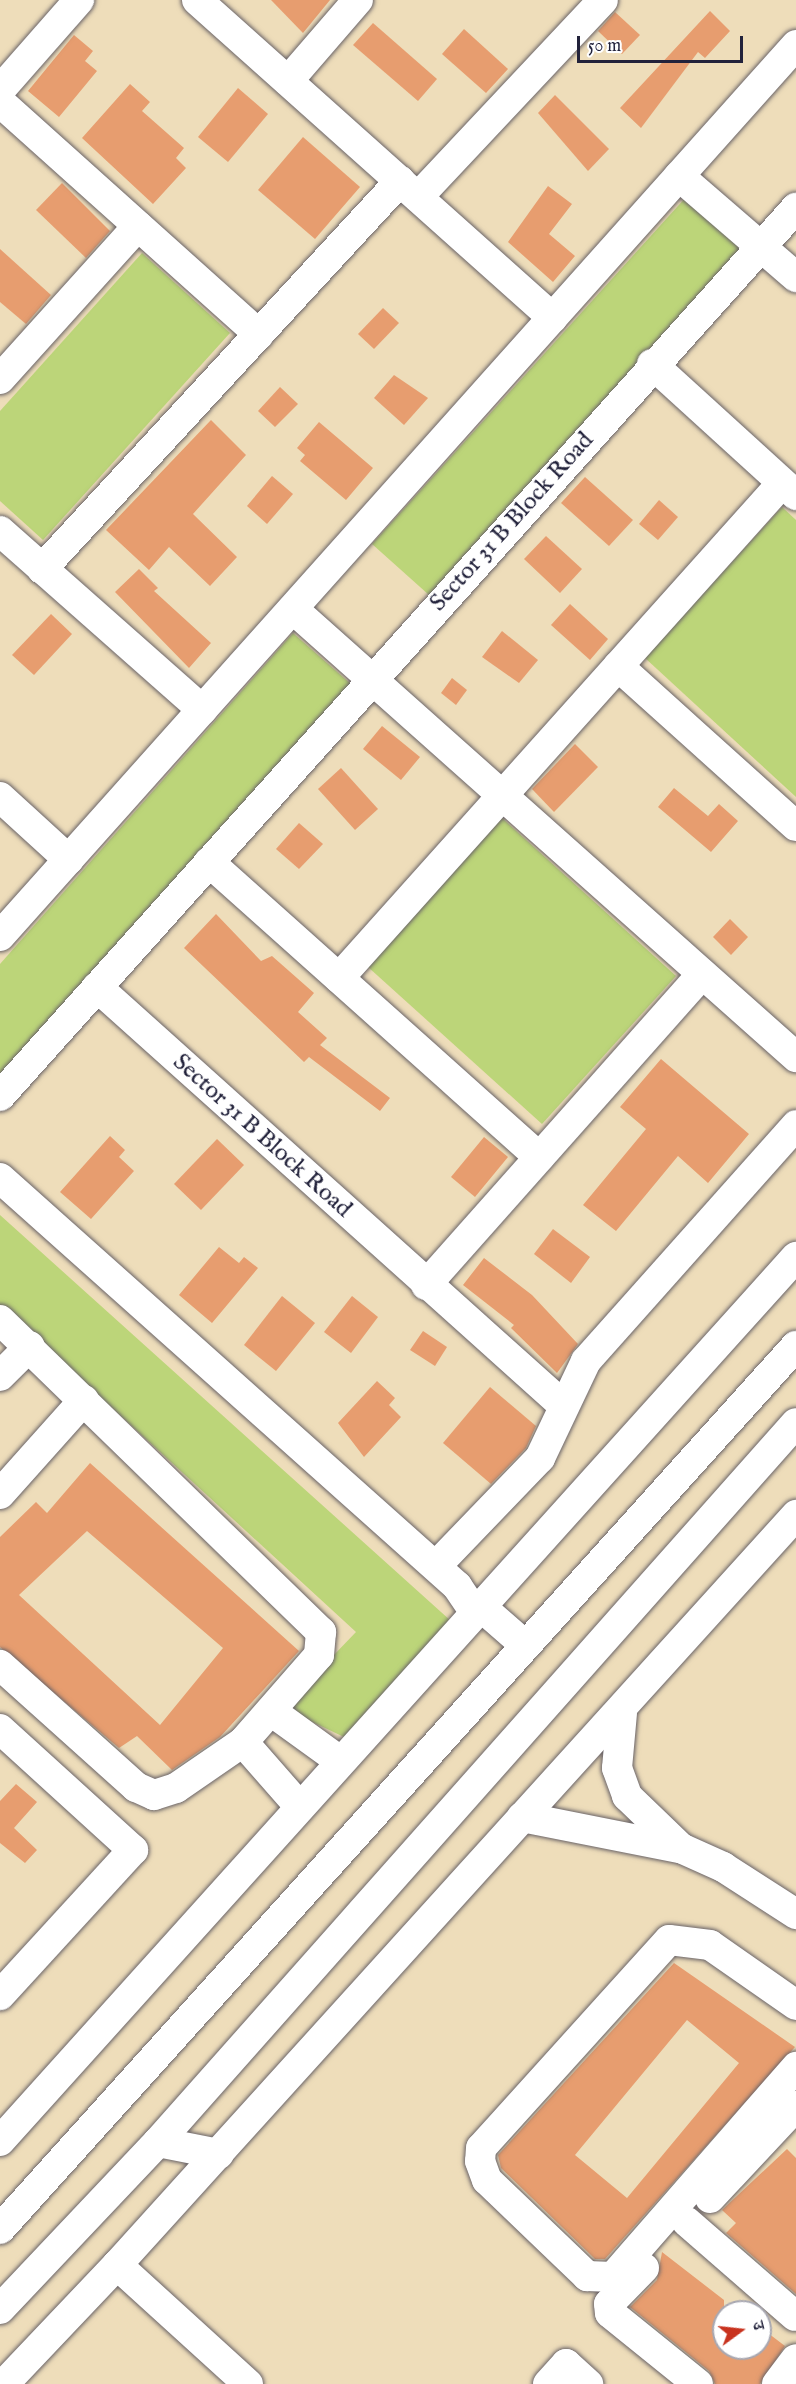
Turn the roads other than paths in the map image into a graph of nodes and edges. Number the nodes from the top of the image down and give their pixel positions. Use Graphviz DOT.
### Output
graph roads {
  1 [pos="79,0"];
  2 [pos="197,0"];
  3 [pos="358,0"];
  4 [pos="603,0"];
  5 [pos="796,45"];
  6 [pos="288,81"];
  7 [pos="0,90"];
  8 [pos="0,102"];
  9 [pos="679,176"];
  10 [pos="409,189"];
  11 [pos="796,208"];
  12 [pos="138,226"];
  13 [pos="761,245"];
  14 [pos="796,277"];
  15 [pos="553,318"];
  16 [pos="258,334"];
  17 [pos="652,364"];
  18 [pos="0,379"];
  19 [pos="789,489"];
  20 [pos="0,531"];
  21 [pos="42,569"];
  22 [pos="293,609"];
  23 [pos="618,666"];
  24 [pos="371,679"];
  25 [pos="202,710"];
  26 [pos="502,796"];
  27 [pos="0,797"];
  28 [pos="796,826"];
  29 [pos="69,860"];
  30 [pos="209,862"];
  31 [pos="2,930"];
  32 [pos="702,974"];
  33 [pos="339,978"];
  34 [pos="97,987"];
  35 [pos="796,1057"];
  36 [pos="0,1096"];
  37 [pos="796,1125"];
  38 [pos="539,1157"];
  39 [pos="0,1178"];
  40 [pos="796,1257"];
  41 [pos="426,1285"];
  42 [pos="0,1320"];
  43 [pos="30,1346"];
  44 [pos="796,1346"];
  45 [pos="0,1376"];
  46 [pos="84,1400"];
  47 [pos="564,1406"];
  48 [pos="796,1423"];
  49 [pos="0,1494"];
  50 [pos="796,1515"];
  51 [pos="446,1576"];
  52 [pos="479,1605"];
  53 [pos="526,1646"];
  54 [pos="0,1665"];
  55 [pos="271,1711"];
  56 [pos="621,1713"];
  57 [pos="0,1729"];
  58 [pos="243,1742"];
  59 [pos="340,1761"];
  60 [pos="300,1807"];
  61 [pos="522,1817"];
  62 [pos="683,1849"];
  63 [pos="796,1914"];
  64 [pos="6,1977"];
  65 [pos="796,2005"];
  66 [pos="796,2067"];
  67 [pos="796,2106"];
  68 [pos="0,2141"];
  69 [pos="158,2142"];
  70 [pos="219,2154"];
  71 [pos="687,2222"];
  72 [pos="0,2229"];
  73 [pos="117,2265"];
  74 [pos="0,2309"];
  75 [pos="796,2316"];
  76 [pos="796,2359"];
  77 [pos="4,2384"];
  78 [pos="248,2384"];
  79 [pos="548,2384"];
  80 [pos="588,2384"];
  81 [pos="698,2384"];
  82 [pos="777,2384"];
  1 -- 7 [label="street"];
  2 -- 6 [label="street"];
  3 -- 6 [label="street"];
  4 -- 10 [label="street"];
  5 -- 9 [label="street"];
  6 -- 10 [label="street"];
  8 -- 12 [label="street"];
  9 -- 13 [label="street"];
  9 -- 15 [label="street"];
  10 -- 15 [label="street"];
  10 -- 16 [label="street"];
  11 -- 13 [label="street, Sector 31 B Block Road"];
  12 -- 16 [label="street"];
  12 -- 18 [label="street"];
  13 -- 14 [label="street"];
  13 -- 17 [label="street, Sector 31 B Block Road"];
  15 -- 22 [label="street"];
  16 -- 21 [label="street"];
  17 -- 19 [label="street"];
  17 -- 24 [label="street, Sector 31 B Block Road"];
  19 -- 23 [label="street"];
  20 -- 21 [label="street"];
  21 -- 25 [label="street"];
  22 -- 24 [label="street"];
  22 -- 25 [label="street"];
  23 -- 26 [label="street"];
  23 -- 28 [label="street"];
  24 -- 26 [label="street"];
  24 -- 30 [label="street, Sector 31 B Block Road"];
  25 -- 29 [label="street"];
  26 -- 32 [label="street"];
  26 -- 33 [label="street"];
  27 -- 29 [label="street"];
  29 -- 31 [label="street"];
  30 -- 33 [label="street"];
  30 -- 34 [label="street, Sector 31 B Block Road"];
  32 -- 35 [label="street"];
  32 -- 38 [label="street"];
  33 -- 38 [label="street"];
  34 -- 36 [label="street, Sector 31 B Block Road"];
  34 -- 41 [label="street, Sector 31 B Block Road"];
  37 -- 47 [label="street"];
  38 -- 41 [label="street"];
  39 -- 51 [label="street"];
  40 -- 52 [label="street"];
  41 -- 47 [label="street, Sector 31 B Block Road"];
  42 -- 43 [label="street"];
  43 -- 45 [label="street"];
  43 -- 46 [label="street"];
  44 -- 53 [label="street"];
  46 -- 49 [label="street"];
  46 -- 55 [label="street"];
  47 -- 51 [label="street"];
  48 -- 69 [label="street"];
  50 -- 56 [label="street"];
  51 -- 52 [label="street"];
  52 -- 53 [label="street"];
  52 -- 59 [label="street"];
  53 -- 72 [label="street"];
  54 -- 58 [label="street"];
  55 -- 58 [label="street"];
  55 -- 59 [label="street"];
  56 -- 61 [label="street"];
  56 -- 62 [label="street"];
  57 -- 64 [label="street"];
  58 -- 60 [label="street"];
  59 -- 60 [label="street"];
  60 -- 68 [label="street"];
  61 -- 62 [label="street"];
  61 -- 70 [label="street"];
  62 -- 63 [label="street"];
  65 -- 66 [label="street"];
  67 -- 71 [label="street"];
  69 -- 70 [label="street"];
  69 -- 74 [label="street"];
  70 -- 73 [label="street"];
  71 -- 75 [label="street"];
  71 -- 81 [label="street"];
  73 -- 77 [label="street"];
  73 -- 78 [label="street"];
  76 -- 82 [label="street"];
  79 -- 80 [label="street"];
}
